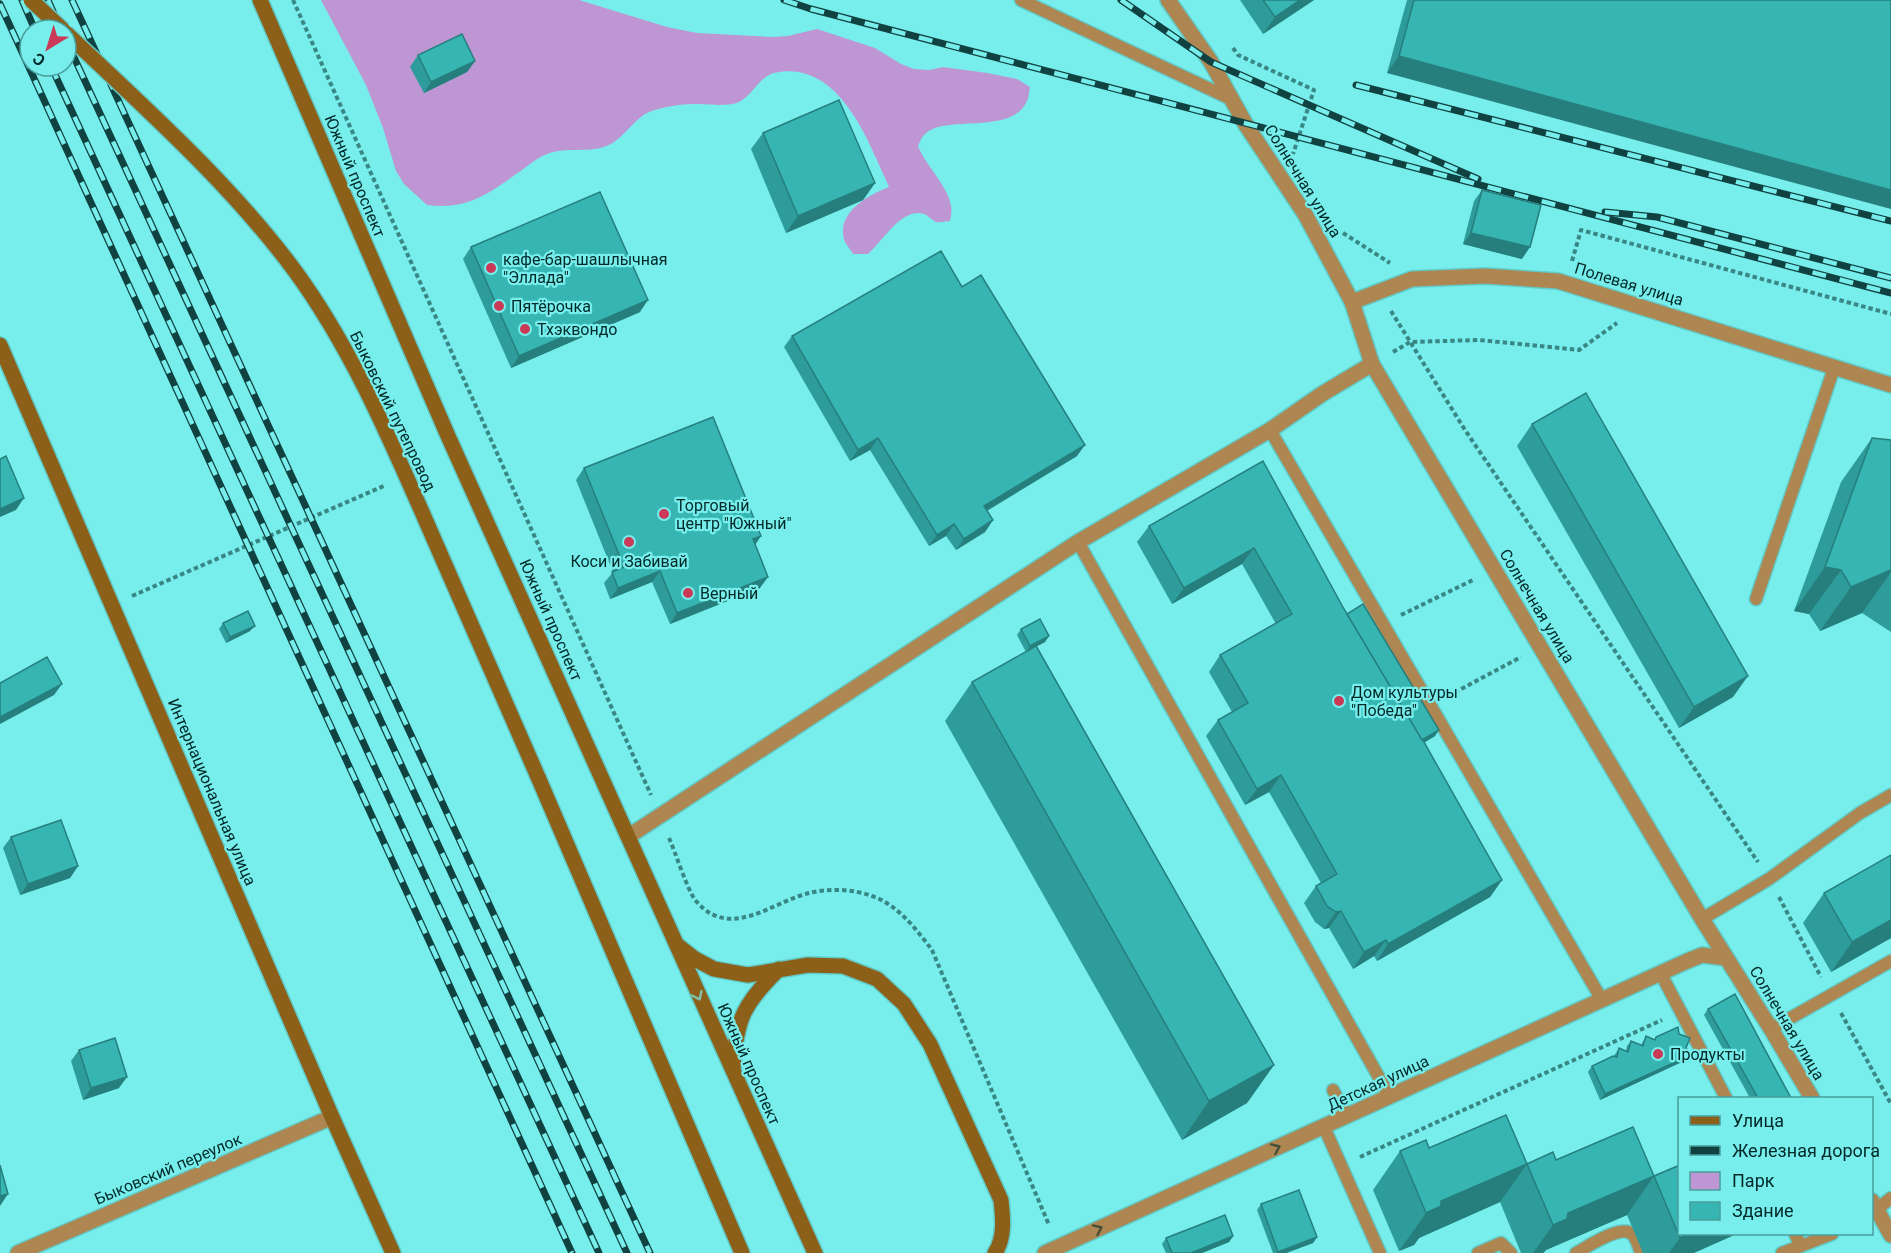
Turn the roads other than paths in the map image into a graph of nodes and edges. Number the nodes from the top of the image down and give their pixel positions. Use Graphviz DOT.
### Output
graph roads {
  1 [pos="31,0"];
  2 [pos="260,0"];
  3 [pos="1021,0"];
  4 [pos="1168,0"];
  5 [pos="50,18"];
  6 [pos="78,45"];
  7 [pos="1233,100"];
  8 [pos="1352,302"];
  9 [pos="0,345"];
  10 [pos="1372,364"];
  11 [pos="1834,368"];
  12 [pos="1891,385"];
  13 [pos="1270,430"];
  14 [pos="1078,542"];
  15 [pos="1756,599"];
  16 [pos="1891,795"];
  17 [pos="629,836"];
  18 [pos="1702,919"];
  19 [pos="674,943"];
  20 [pos="1726,958"];
  21 [pos="1891,961"];
  22 [pos="779,969"];
  23 [pos="1661,974"];
  24 [pos="1602,1000"];
  25 [pos="1771,1029"];
  26 [pos="733,1072"];
  27 [pos="1333,1090"];
  28 [pos="1390,1097"];
  29 [pos="1725,1097"];
  30 [pos="1811,1097"];
  31 [pos="332,1117"];
  32 [pos="1347,1117"];
  33 [pos="1324,1127"];
  34 [pos="1891,1198"];
  35 [pos="1873,1208"];
  36 [pos="1796,1235"];
  37 [pos="1827,1235"];
  38 [pos="1891,1235"];
  39 [pos="1802,1246"];
  40 [pos="1052,1250"];
  41 [pos="18,1253"];
  42 [pos="393,1253"];
  43 [pos="742,1253"];
  44 [pos="815,1253"];
  45 [pos="995,1253"];
  46 [pos="1380,1253"];
  47 [pos="1478,1253"];
  48 [pos="1511,1253"];
  49 [pos="1576,1253"];
  50 [pos="1641,1253"];
  51 [pos="1782,1253"];
  1 -- 5 [label="main road, Быковский путепровод, bridge"];
  2 -- 17 [label="main road, Южный проспект"];
  3 -- 7 [label="lane"];
  4 -- 7 [label="street, Солнечная улица"];
  6 -- 43 [label="main road, Быковский путепровод, bridge"];
  7 -- 8 [label="street, Солнечная улица"];
  8 -- 10 [label="street, Солнечная улица"];
  8 -- 11 [label="street, Полевая улица"];
  9 -- 31 [label="main road, Интернациональная улица"];
  10 -- 13 [label="street"];
  10 -- 18 [label="street, Солнечная улица"];
  11 -- 12 [label="street, Полевая улица"];
  11 -- 15 [label="lane"];
  13 -- 14 [label="street"];
  13 -- 24 [label="lane"];
  14 -- 17 [label="street"];
  14 -- 28 [label="lane"];
  16 -- 18 [label="lane"];
  17 -- 19 [label="main road, Южный проспект"];
  18 -- 20 [label="street, Солнечная улица"];
  19 -- 22 [label="main road"];
  19 -- 26 [label="main road, Южный проспект, one-way"];
  20 -- 23 [label="street, Детская улица"];
  20 -- 25 [label="street, Солнечная улица"];
  21 -- 25 [label="lane"];
  22 -- 26 [label="main road"];
  22 -- 45 [label="main road"];
  23 -- 24 [label="street, Детская улица"];
  23 -- 29 [label="lane"];
  24 -- 28 [label="street, Детская улица"];
  25 -- 30 [label="street, Солнечная улица"];
  26 -- 44 [label="main road, Южный проспект"];
  27 -- 32 [label="lane"];
  28 -- 32 [label="street, Детская улица"];
  31 -- 41 [label="street, Быковский переулок"];
  31 -- 42 [label="main road, Интернациональная улица"];
  32 -- 33 [label="street, Детская улица"];
  40 -- 33 [label="street, Детская улица, one-way"];
  33 -- 46 [label="lane"];
  34 -- 35 [label="lane"];
  35 -- 38 [label="street"];
  36 -- 39 [label="lane"];
  37 -- 39 [label="lane"];
  39 -- 51 [label="lane"];
  47 -- 48 [label="lane"];
  49 -- 50 [label="lane"];
}
